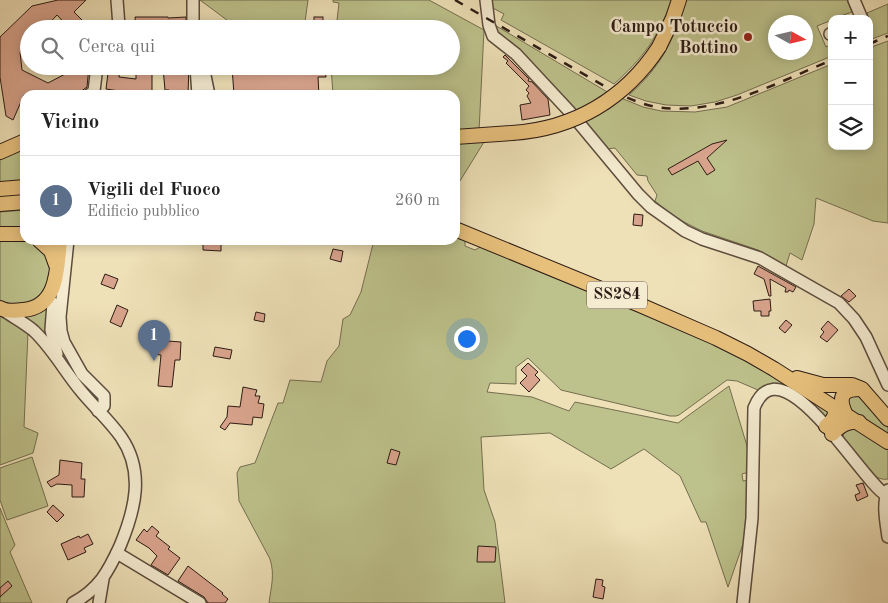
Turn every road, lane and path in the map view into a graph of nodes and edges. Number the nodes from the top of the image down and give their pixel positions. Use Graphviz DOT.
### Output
graph roads {
  1 [pos="117,0"];
  2 [pos="486,0"];
  3 [pos="679,0"];
  4 [pos="854,0"];
  5 [pos="193,1"];
  6 [pos="860,15"];
  7 [pos="119,20"];
  8 [pos="193,20"];
  9 [pos="196,20"];
  10 [pos="96,75"];
  11 [pos="197,75"];
  12 [pos="206,75"];
  13 [pos="94,90"];
  14 [pos="198,90"];
  15 [pos="208,90"];
  16 [pos="460,137"];
  17 [pos="20,144"];
  18 [pos="0,146"];
  19 [pos="0,152"];
  20 [pos="20,187"];
  21 [pos="0,189"];
  22 [pos="20,193"];
  23 [pos="0,195"];
  24 [pos="20,202"];
  25 [pos="0,204"];
  26 [pos="460,231"];
  27 [pos="0,234"];
  28 [pos="20,234"];
  29 [pos="45,245"];
  30 [pos="59,245"];
  31 [pos="67,245"];
  32 [pos="56,274"];
  33 [pos="1,309"];
  34 [pos="60,360"];
  35 [pos="774,369"];
  36 [pos="888,385"];
  37 [pos="862,389"];
  38 [pos="98,410"];
  39 [pos="840,410"];
  40 [pos="888,419"];
  41 [pos="859,422"];
  42 [pos="829,430"];
  43 [pos="888,442"];
  44 [pos="887,492"];
  45 [pos="888,537"];
  46 [pos="117,552"];
  47 [pos="103,579"];
  48 [pos="73,603"];
  49 [pos="99,603"];
  50 [pos="200,603"];
  51 [pos="743,603"];
  1 -- 7 [label="street"];
  2 -- 36 [label="street"];
  3 -- 16 [label="main road, bridge"];
  4 -- 6 [label="street"];
  5 -- 8 [label="street"];
  5 -- 9 [label="street"];
  10 -- 13 [label="street"];
  11 -- 14 [label="street"];
  12 -- 15 [label="street"];
  17 -- 18 [label="street"];
  17 -- 19 [label="main road"];
  20 -- 21 [label="main road"];
  22 -- 23 [label="main road"];
  24 -- 25 [label="main road"];
  26 -- 35 [label="main road, SS284"];
  27 -- 28 [label="main road"];
  29 -- 32 [label="main road"];
  30 -- 32 [label="main road"];
  31 -- 38 [label="street"];
  32 -- 33 [label="main road"];
  32 -- 34 [label="street"];
  33 -- 34 [label="street"];
  34 -- 38 [label="street"];
  35 -- 37 [label="main road"];
  35 -- 39 [label="main road, SS284"];
  37 -- 39 [label="main road"];
  37 -- 40 [label="main road"];
  38 -- 46 [label="street"];
  39 -- 41 [label="main road, SS284"];
  39 -- 42 [label="main road"];
  41 -- 42 [label="main road"];
  41 -- 43 [label="main road, SS284"];
  42 -- 44 [label="street"];
  42 -- 51 [label="street"];
  44 -- 45 [label="street"];
  46 -- 47 [label="street"];
  46 -- 50 [label="street"];
  47 -- 48 [label="street"];
  47 -- 49 [label="street"];
}
